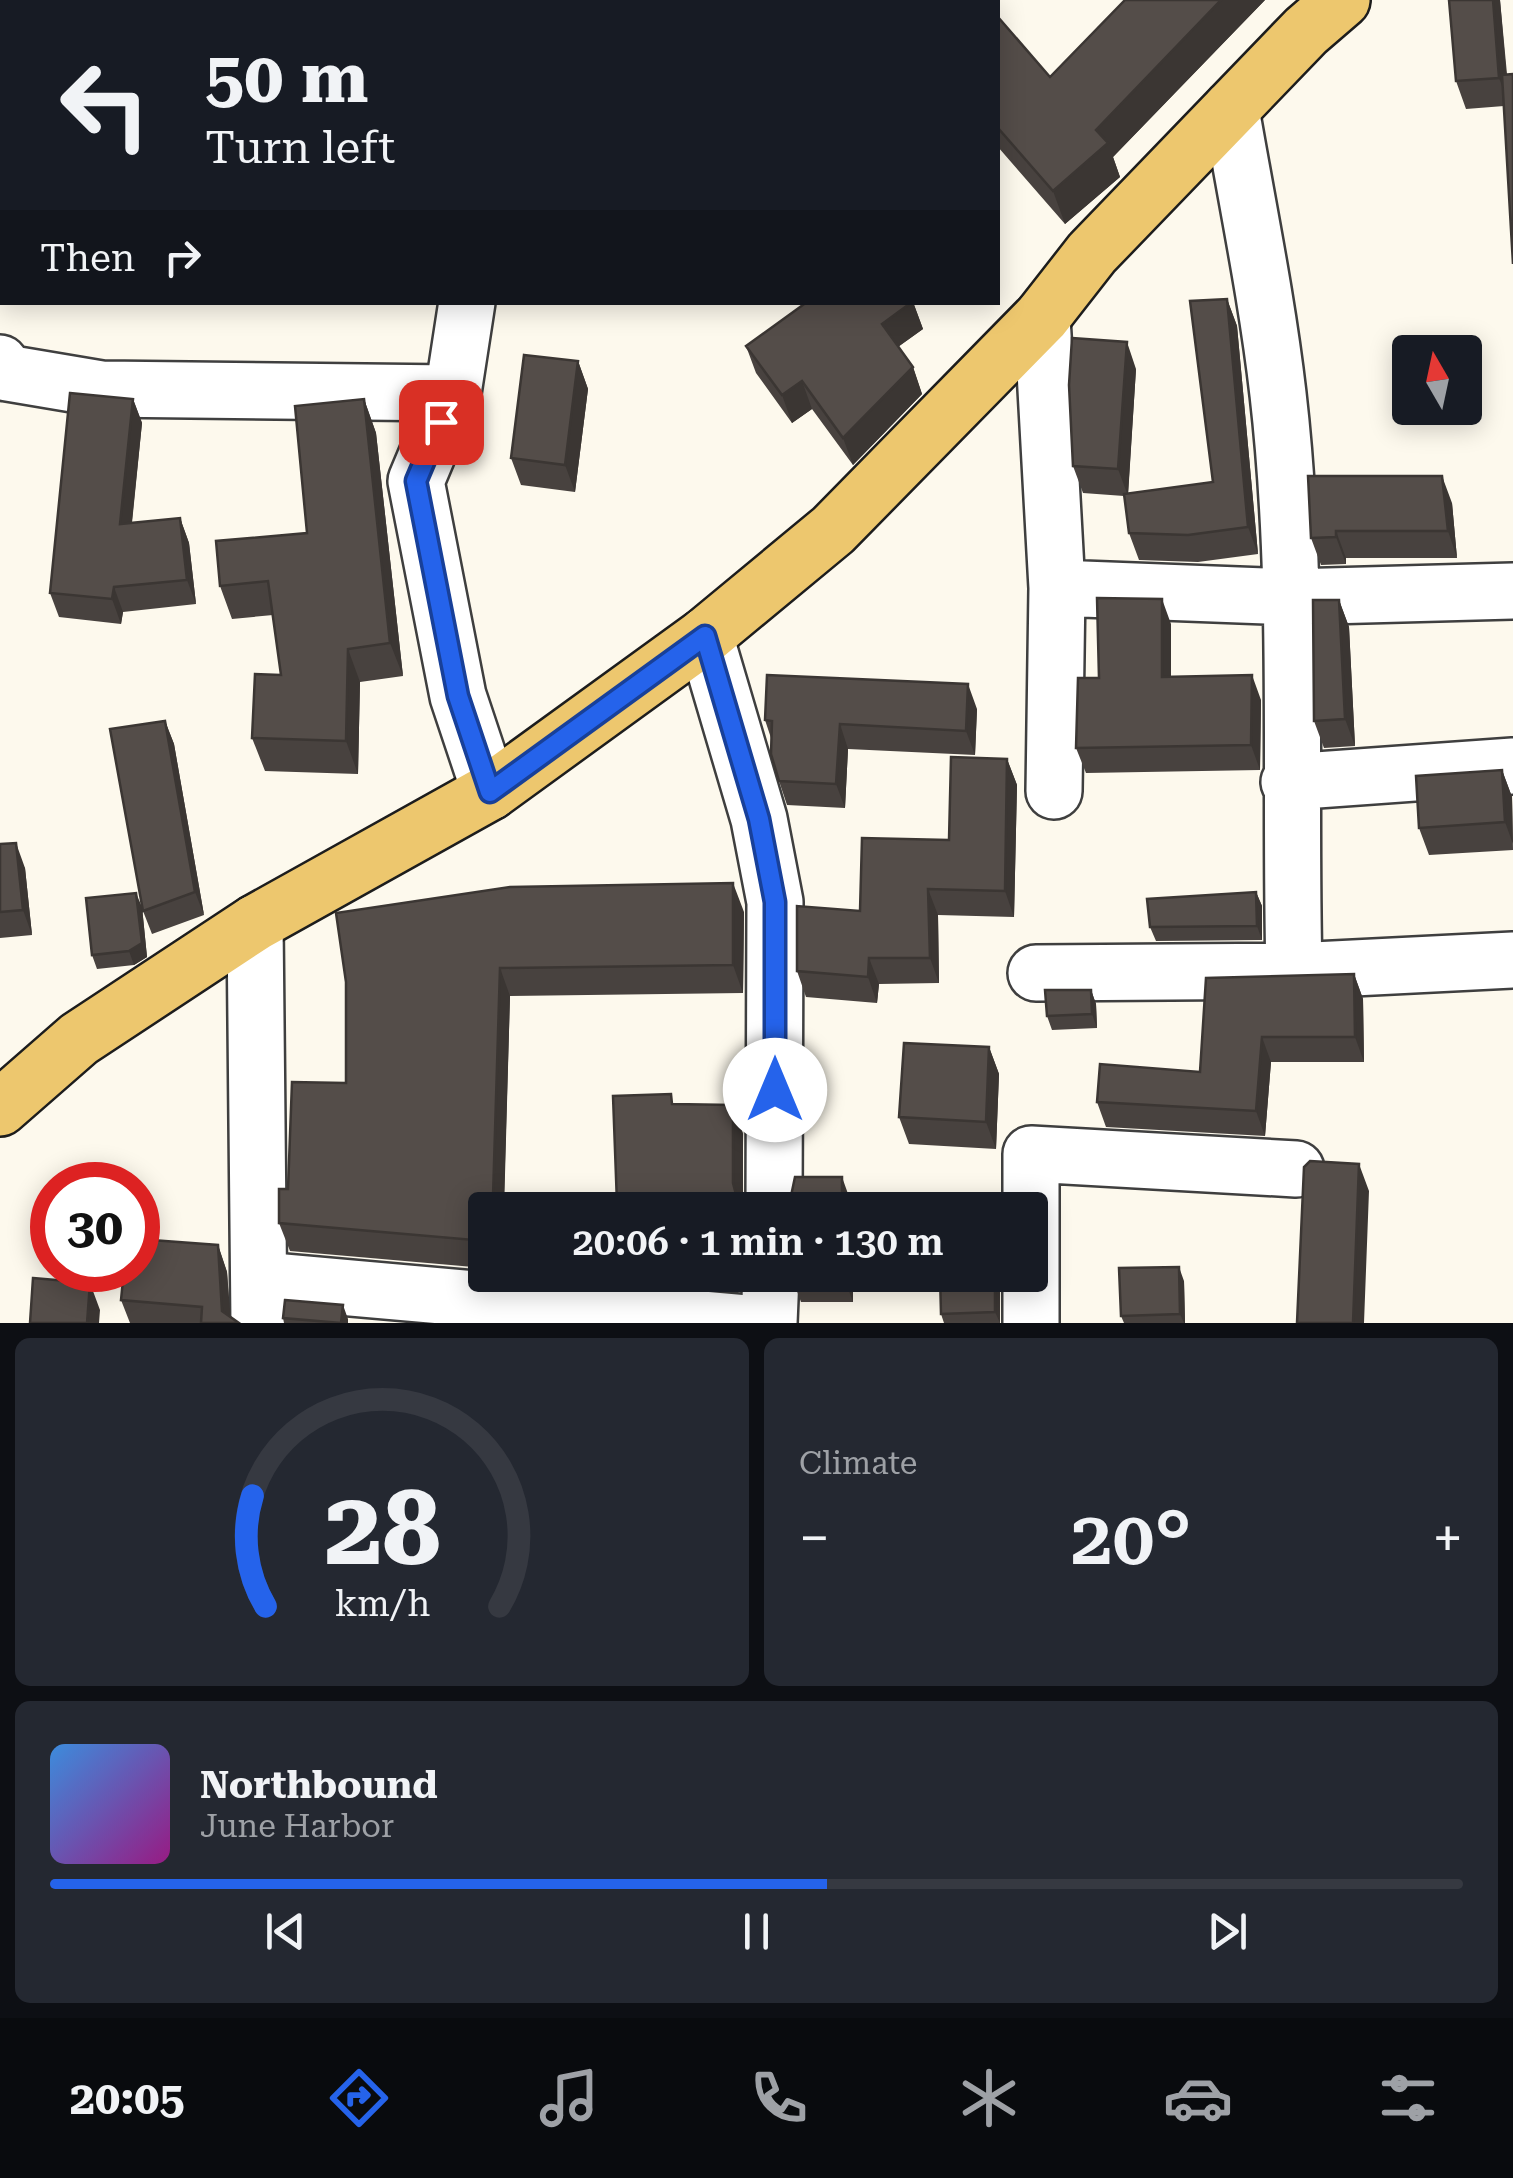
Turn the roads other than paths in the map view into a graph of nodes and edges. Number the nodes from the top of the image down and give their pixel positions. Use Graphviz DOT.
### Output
graph roads {
  1 [pos="1342,0"];
  2 [pos="1231,109"];
  3 [pos="466,305"];
  4 [pos="1042,317"];
  5 [pos="0,363"];
  6 [pos="453,393"];
  7 [pos="1057,588"];
  8 [pos="1513,591"];
  9 [pos="1292,597"];
  10 [pos="705,636"];
  11 [pos="1513,766"];
  12 [pos="1289,782"];
  13 [pos="1054,791"];
  14 [pos="490,792"];
  15 [pos="255,923"];
  16 [pos="1513,960"];
  17 [pos="1294,971"];
  18 [pos="1036,973"];
  19 [pos="0,1108"];
  20 [pos="1296,1169"];
  21 [pos="774,1192"];
  22 [pos="770,1292"];
  23 [pos="260,1302"];
  24 [pos="746,1323"];
  25 [pos="769,1323"];
  26 [pos="1030,1323"];
  1 -- 2 [label="main road"];
  2 -- 4 [label="main road"];
  2 -- 9 [label="street"];
  3 -- 6 [label="street"];
  4 -- 7 [label="street"];
  4 -- 10 [label="main road"];
  5 -- 6 [label="street"];
  6 -- 14 [label="street"];
  7 -- 9 [label="street"];
  7 -- 13 [label="street"];
  8 -- 9 [label="street"];
  9 -- 12 [label="street"];
  10 -- 14 [label="main road"];
  10 -- 21 [label="street"];
  11 -- 12 [label="street"];
  12 -- 17 [label="street"];
  14 -- 15 [label="main road"];
  15 -- 19 [label="main road"];
  15 -- 23 [label="street"];
  16 -- 17 [label="street"];
  17 -- 18 [label="street"];
  20 -- 26 [label="street"];
  22 -- 25 [label="street"];
  23 -- 24 [label="street"];
}
